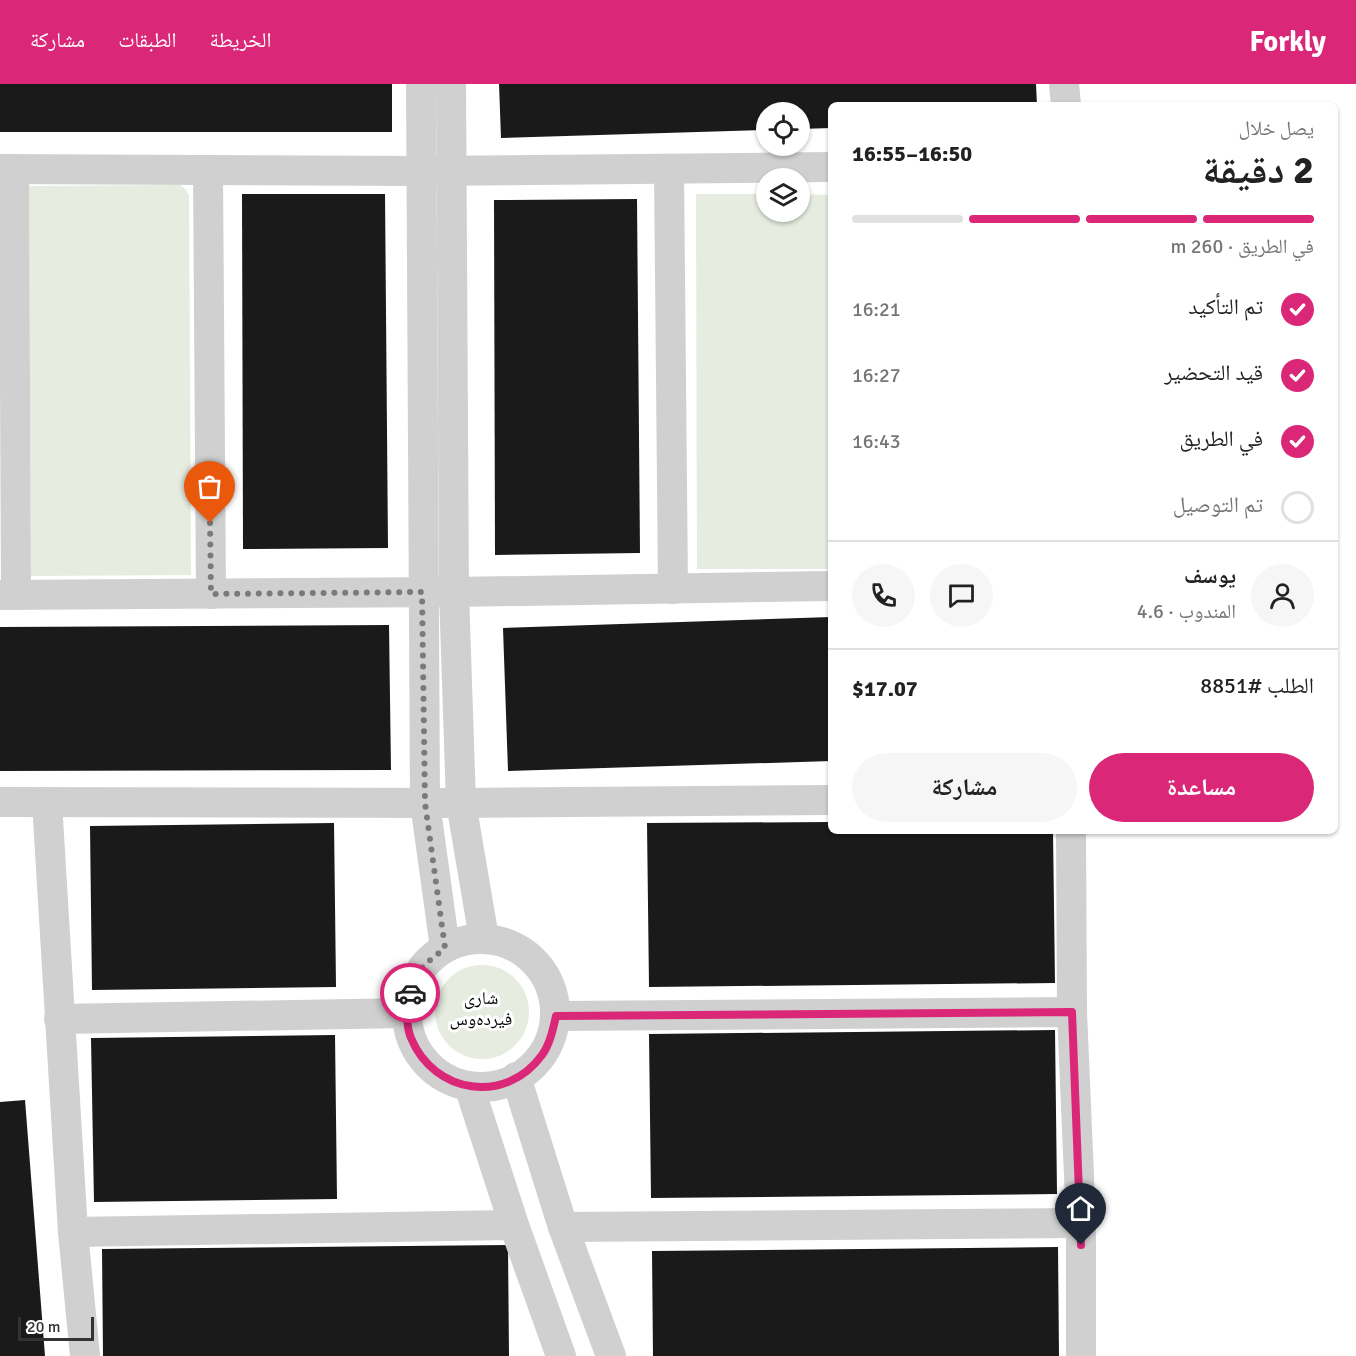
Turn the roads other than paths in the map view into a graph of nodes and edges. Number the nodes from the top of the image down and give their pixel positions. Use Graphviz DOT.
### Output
graph roads {
  1 [pos="421,84"];
  2 [pos="451,84"];
  3 [pos="1064,84"];
  4 [pos="1066,102"];
  5 [pos="828,167"];
  6 [pos="7,169"];
  7 [pos="669,169"];
  8 [pos="452,170"];
  9 [pos="208,171"];
  10 [pos="423,171"];
  11 [pos="828,586"];
  12 [pos="673,589"];
  13 [pos="422,592"];
  14 [pos="454,592"];
  15 [pos="211,594"];
  16 [pos="8,595"];
  17 [pos="828,800"];
  18 [pos="47,801"];
  19 [pos="0,802"];
  20 [pos="425,803"];
  21 [pos="461,803"];
  22 [pos="1071,834"];
  23 [pos="484,938"];
  24 [pos="445,948"];
  25 [pos="1072,1012"];
  26 [pos="406,1013"];
  27 [pos="556,1016"];
  28 [pos="59,1019"];
  29 [pos="516,1077"];
  30 [pos="469,1086"];
  31 [pos="1081,1223"];
  32 [pos="514,1225"];
  33 [pos="563,1227"];
  34 [pos="73,1232"];
  35 [pos="85,1356"];
  36 [pos="561,1356"];
  37 [pos="611,1356"];
  38 [pos="1081,1356"];
  1 -- 10 [label="street"];
  2 -- 8 [label="street"];
  3 -- 4 [label="street"];
  5 -- 7 [label="street"];
  6 -- 9 [label="street"];
  6 -- 16 [label="street"];
  7 -- 8 [label="street"];
  7 -- 12 [label="street"];
  8 -- 10 [label="street"];
  8 -- 14 [label="street"];
  9 -- 10 [label="street"];
  9 -- 15 [label="street"];
  10 -- 13 [label="street"];
  11 -- 12 [label="street"];
  12 -- 14 [label="street"];
  13 -- 14 [label="street"];
  13 -- 15 [label="street"];
  13 -- 20 [label="street"];
  14 -- 21 [label="street"];
  15 -- 16 [label="street"];
  17 -- 21 [label="street"];
  18 -- 19 [label="street"];
  18 -- 20 [label="street"];
  18 -- 28 [label="street"];
  20 -- 21 [label="street"];
  20 -- 24 [label="street"];
  21 -- 23 [label="street"];
  22 -- 25 [label="street"];
  23 -- 24 [label="street"];
  23 -- 27 [label="street"];
  24 -- 26 [label="street"];
  25 -- 27 [label="street"];
  25 -- 31 [label="street"];
  26 -- 28 [label="street"];
  26 -- 30 [label="street"];
  27 -- 29 [label="street"];
  28 -- 34 [label="street"];
  29 -- 30 [label="street"];
  29 -- 33 [label="street"];
  30 -- 32 [label="street"];
  31 -- 33 [label="street"];
  31 -- 38 [label="street"];
  32 -- 34 [label="street"];
  32 -- 36 [label="street"];
  33 -- 37 [label="street"];
  34 -- 35 [label="street"];
}
